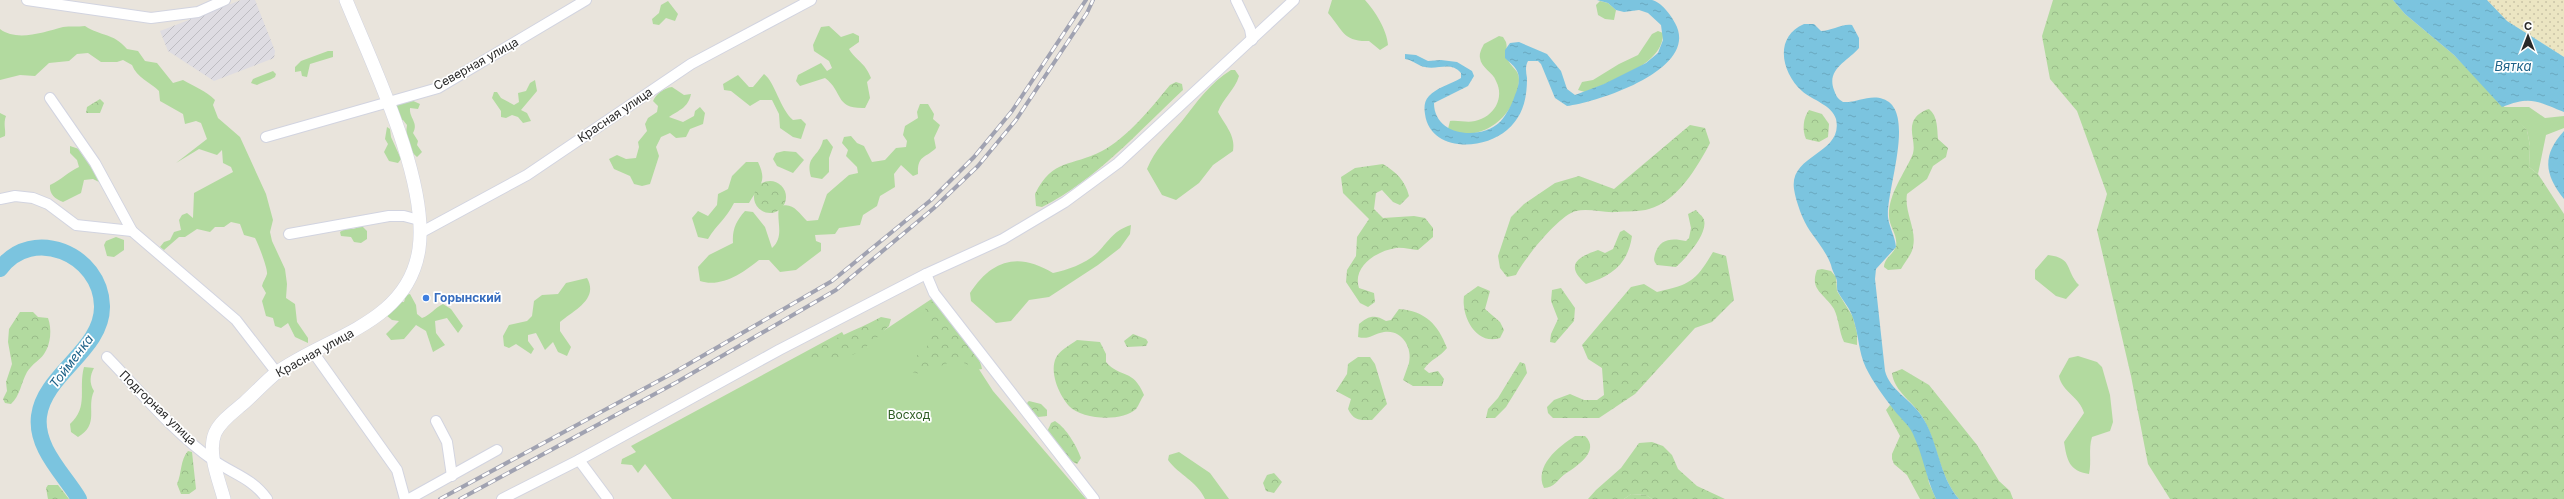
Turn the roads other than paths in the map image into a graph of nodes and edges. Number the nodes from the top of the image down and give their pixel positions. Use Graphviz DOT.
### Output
graph roads {
  1 [pos="27,0"];
  2 [pos="225,0"];
  3 [pos="346,0"];
  4 [pos="586,0"];
  5 [pos="811,0"];
  6 [pos="1236,0"];
  7 [pos="1294,0"];
  8 [pos="1252,40"];
  9 [pos="50,98"];
  10 [pos="389,103"];
  11 [pos="266,137"];
  12 [pos="0,199"];
  13 [pos="420,227"];
  14 [pos="132,231"];
  15 [pos="289,234"];
  16 [pos="926,274"];
  17 [pos="313,352"];
  18 [pos="107,357"];
  19 [pos="277,373"];
  20 [pos="436,421"];
  21 [pos="497,450"];
  22 [pos="579,460"];
  23 [pos="214,461"];
  24 [pos="452,476"];
  25 [pos="224,497"];
  26 [pos="267,499"];
  27 [pos="405,499"];
  28 [pos="409,499"];
  29 [pos="502,499"];
  30 [pos="608,499"];
  31 [pos="1094,499"];
  1 -- 2 [label="street"];
  3 -- 10 [label="street, Красная улица"];
  4 -- 10 [label="street, Северная улица"];
  5 -- 13 [label="street, Красная улица"];
  6 -- 8 [label="street"];
  7 -- 8 [label="street"];
  8 -- 16 [label="street"];
  9 -- 14 [label="street"];
  10 -- 11 [label="street, Северная улица"];
  10 -- 13 [label="street, Красная улица"];
  12 -- 14 [label="street"];
  13 -- 15 [label="street"];
  13 -- 17 [label="street, Красная улица"];
  14 -- 19 [label="street"];
  16 -- 22 [label="street"];
  16 -- 31 [label="street"];
  17 -- 19 [label="street, Красная улица"];
  17 -- 27 [label="street"];
  18 -- 23 [label="street, Подгорная улица"];
  19 -- 23 [label="street, Красная улица"];
  20 -- 24 [label="street"];
  21 -- 24 [label="street"];
  22 -- 29 [label="street"];
  22 -- 30 [label="street"];
  23 -- 25 [label="street, Красная улица"];
  23 -- 26 [label="street, Подгорная улица"];
  24 -- 28 [label="street"];
}
